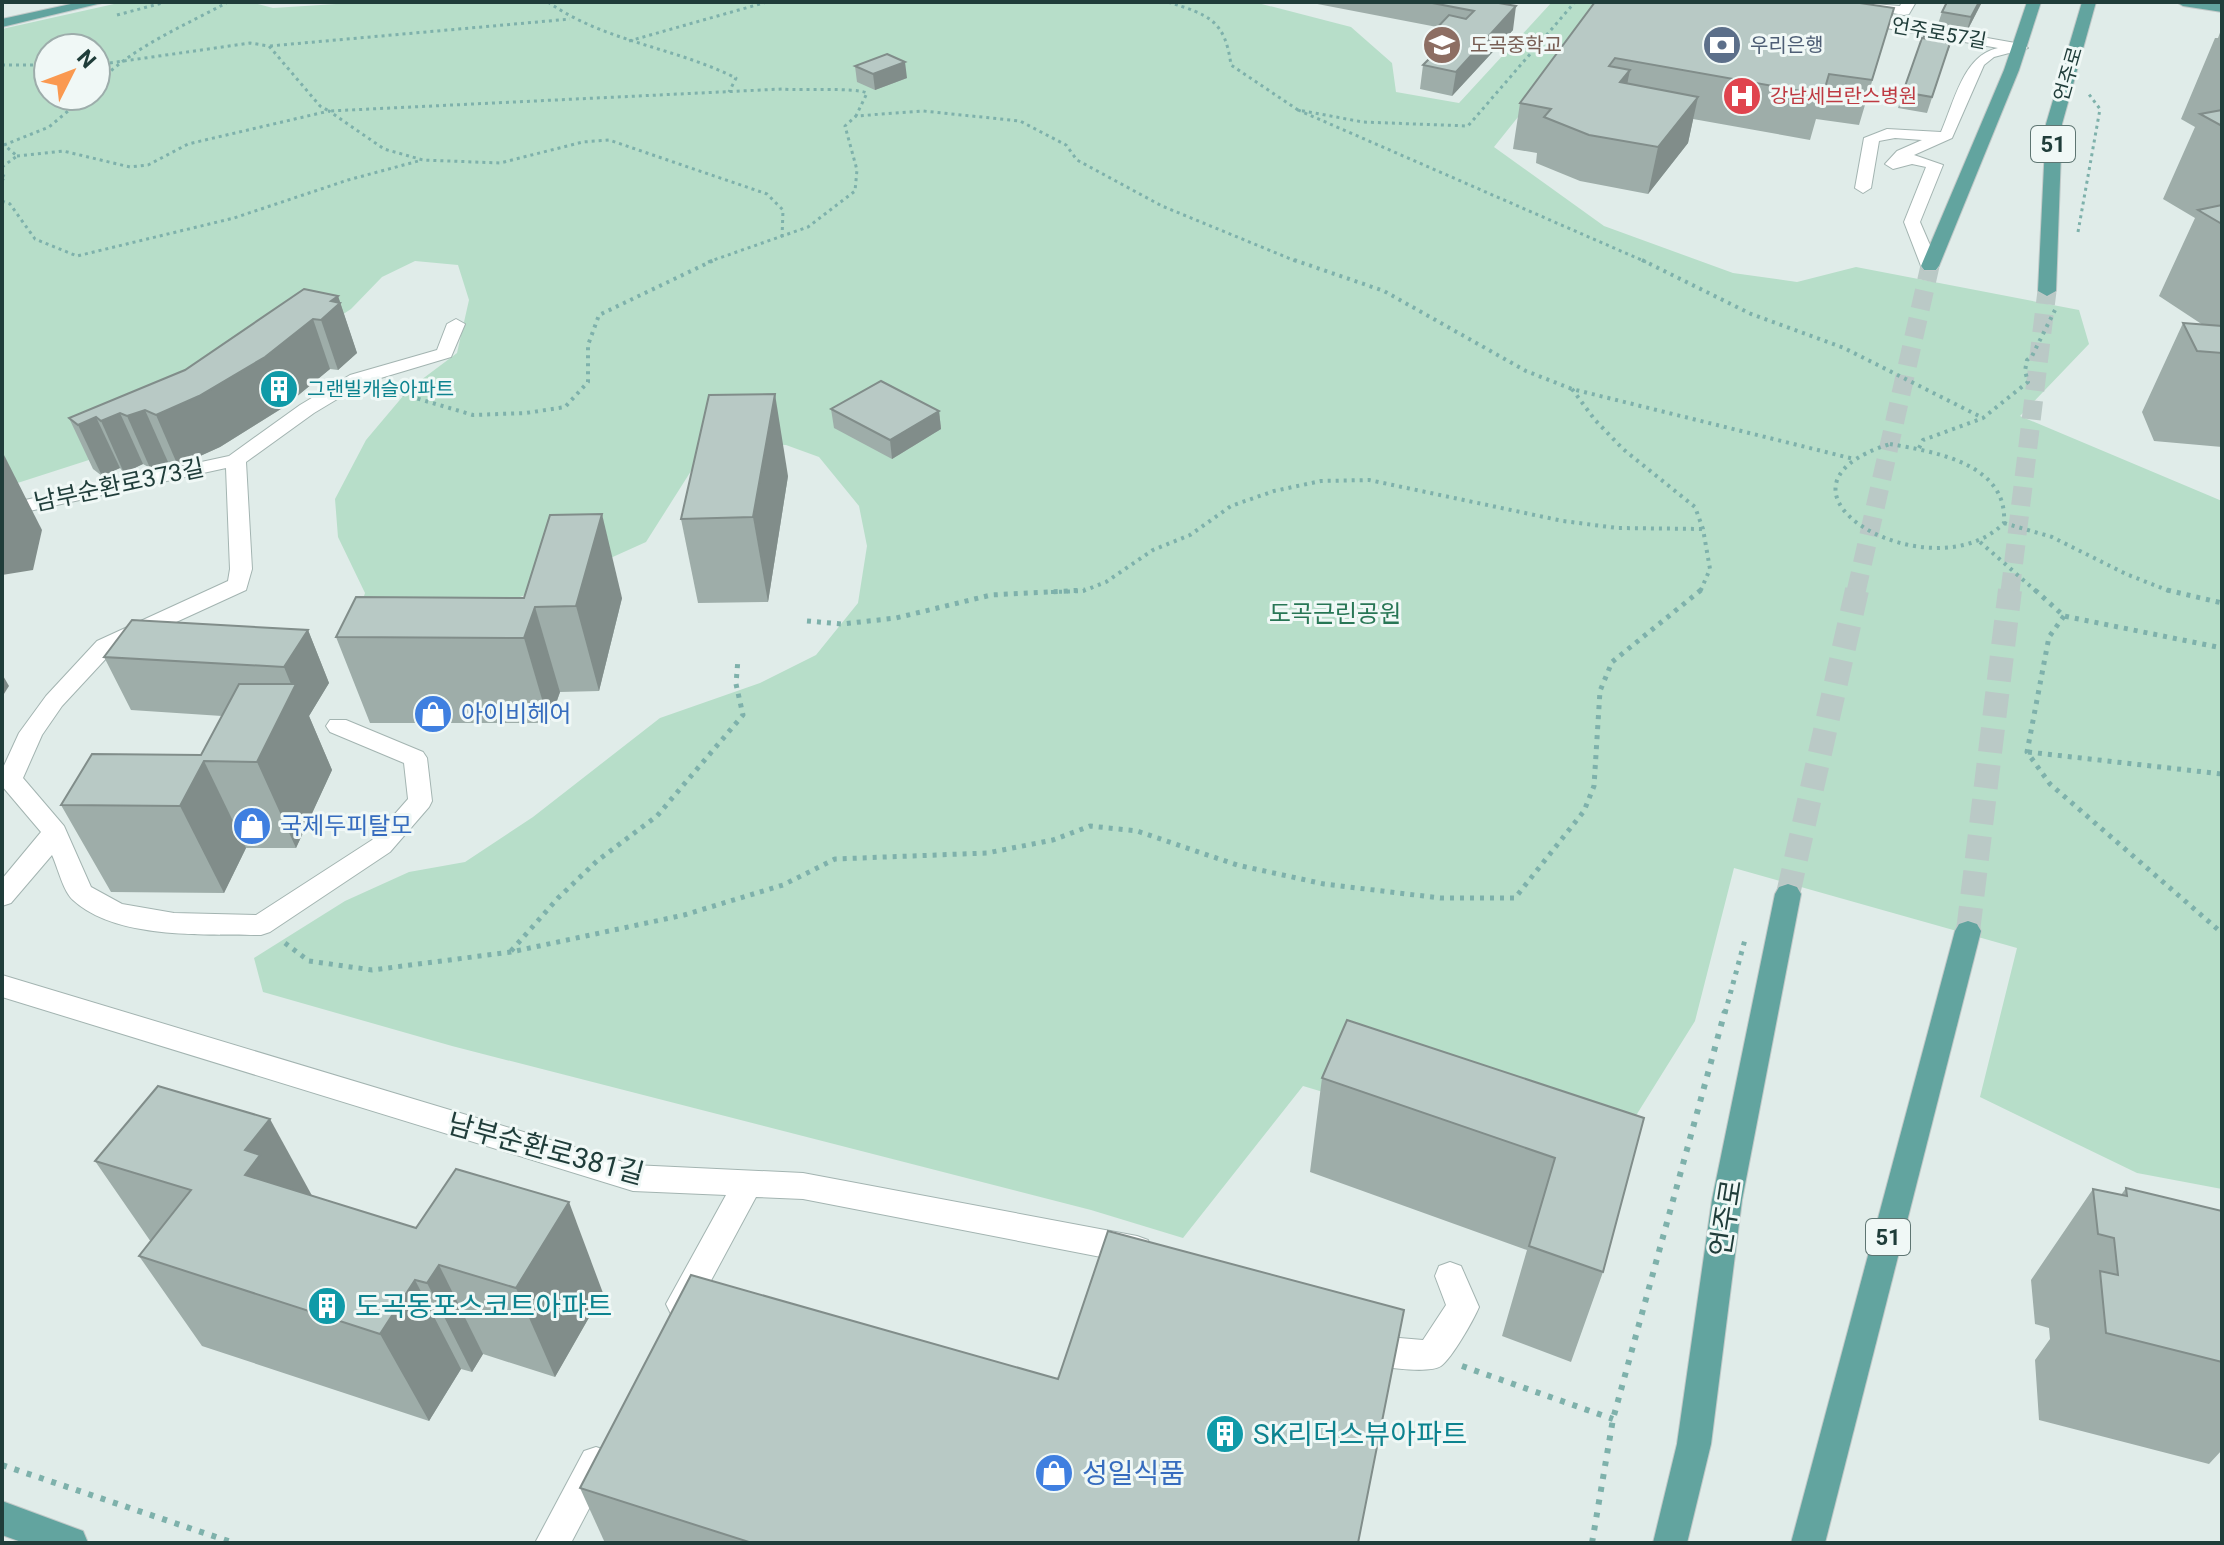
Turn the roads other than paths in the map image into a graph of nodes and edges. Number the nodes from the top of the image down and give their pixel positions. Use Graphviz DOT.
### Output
graph roads {
  1 [pos="99,2"];
  2 [pos="1852,2"];
  3 [pos="1909,2"];
  4 [pos="2034,2"];
  5 [pos="2089,2"];
  6 [pos="2183,2"];
  7 [pos="2222,8"];
  8 [pos="1838,15"];
  9 [pos="2,23"];
  10 [pos="2021,48"];
  11 [pos="1943,136"];
  12 [pos="1935,165"];
  13 [pos="1863,188"];
  14 [pos="1930,266"];
  15 [pos="2047,291"];
  16 [pos="456,324"];
  17 [pos="236,460"];
  18 [pos="2,511"];
  19 [pos="338,726"];
  20 [pos="55,832"];
  21 [pos="1788,894"];
  22 [pos="2,896"];
  23 [pos="1968,931"];
  24 [pos="2,986"];
  25 [pos="748,1183"];
  26 [pos="1164,1257"];
  27 [pos="1450,1276"];
  28 [pos="665,1335"];
  29 [pos="1337,1348"];
  30 [pos="612,1432"];
  31 [pos="2,1518"];
  32 [pos="71,1543"];
  33 [pos="552,1543"];
  34 [pos="1670,1543"];
  35 [pos="1808,1543"];
  1 -- 9 [label="main road"];
  2 -- 3 [label="street"];
  4 -- 10 [label="main road"];
  5 -- 15 [label="main road, 언주로 / 51"];
  6 -- 7 [label="main road"];
  8 -- 10 [label="street, 언주로57길"];
  10 -- 11 [label="street"];
  10 -- 14 [label="main road"];
  11 -- 12 [label="street"];
  11 -- 12 [label="street"];
  11 -- 13 [label="street"];
  12 -- 14 [label="street"];
  16 -- 17 [label="street"];
  17 -- 18 [label="street, 남부순환로373길"];
  17 -- 20 [label="street"];
  19 -- 20 [label="street"];
  20 -- 22 [label="street"];
  21 -- 34 [label="main road, 언주로"];
  23 -- 35 [label="main road, 51"];
  24 -- 25 [label="street, 남부순환로381길"];
  25 -- 26 [label="street, 남부순환로381길"];
  25 -- 28 [label="street"];
  27 -- 29 [label="street"];
  30 -- 33 [label="street"];
  31 -- 32 [label="main road"];
}
